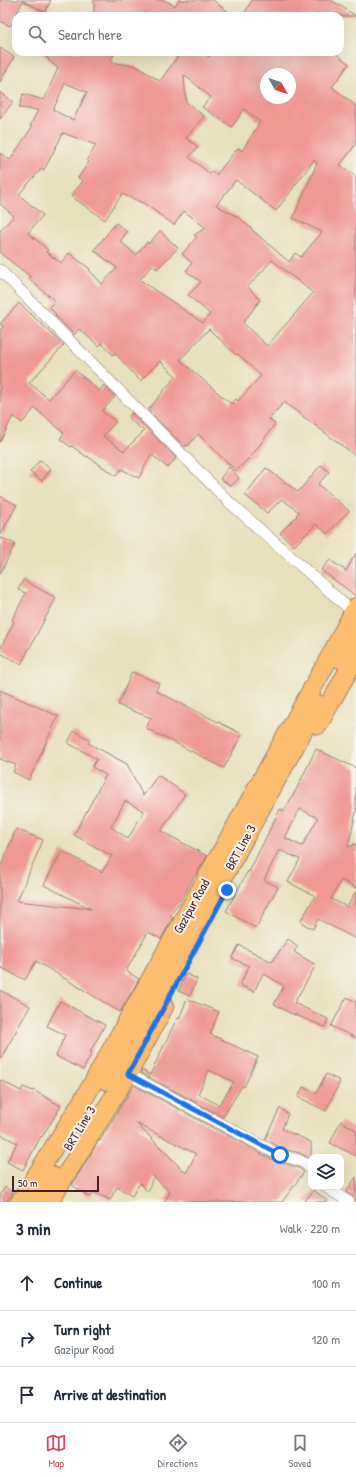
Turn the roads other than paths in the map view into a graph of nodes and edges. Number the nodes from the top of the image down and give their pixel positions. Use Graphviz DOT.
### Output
graph roads {
  1 [pos="0,270"];
  2 [pos="355,609"];
  3 [pos="356,635"];
  4 [pos="356,657"];
  5 [pos="128,1074"];
  6 [pos="308,1165"];
  7 [pos="331,1190"];
  8 [pos="20,1202"];
  9 [pos="34,1202"];
  10 [pos="49,1202"];
  11 [pos="349,1202"];
  1 -- 2 [label="street"];
  2 -- 8 [label="main road, Gazipur Road"];
  3 -- 9 [label="main road, BRT Line 3"];
  4 -- 5 [label="main road, Gazipur Road"];
  5 -- 6 [label="street"];
  5 -- 10 [label="main road, Gazipur Road"];
  7 -- 11 [label="street"];
}
